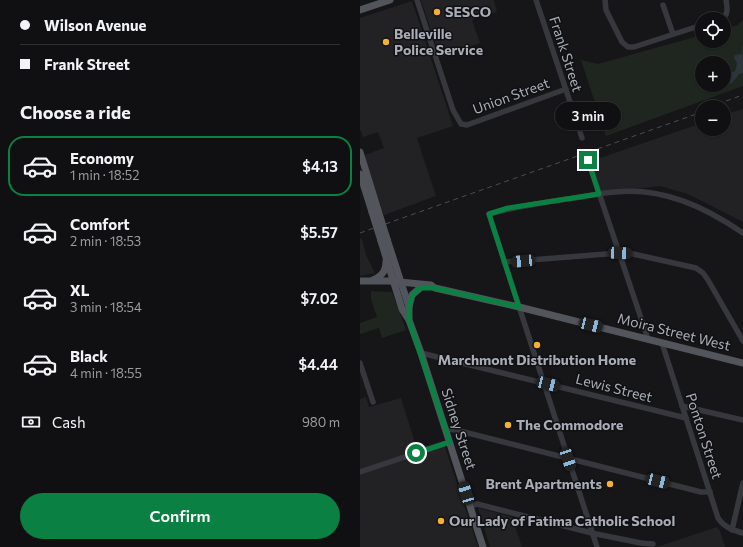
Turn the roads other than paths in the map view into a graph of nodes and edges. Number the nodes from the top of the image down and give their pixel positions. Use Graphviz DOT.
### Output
graph roads {
  1 [pos="417,0"];
  2 [pos="536,0"];
  3 [pos="605,0"];
  4 [pos="726,0"];
  5 [pos="385,1"];
  6 [pos="663,5"];
  7 [pos="360,10"];
  8 [pos="727,12"];
  9 [pos="695,27"];
  10 [pos="673,34"];
  11 [pos="566,90"];
  12 [pos="582,138"];
  13 [pos="360,152"];
  14 [pos="588,160"];
  15 [pos="360,174"];
  16 [pos="599,194"];
  17 [pos="375,211"];
  18 [pos="743,233"];
  19 [pos="384,240"];
  20 [pos="620,253"];
  21 [pos="386,259"];
  22 [pos="504,262"];
  23 [pos="372,280"];
  24 [pos="360,281"];
  25 [pos="398,284"];
  26 [pos="360,285"];
  27 [pos="420,288"];
  28 [pos="435,288"];
  29 [pos="409,307"];
  30 [pos="519,307"];
  31 [pos="409,320"];
  32 [pos="648,339"];
  33 [pos="743,341"];
  34 [pos="662,342"];
  35 [pos="421,353"];
  36 [pos="360,363"];
  37 [pos="743,363"];
  38 [pos="543,383"];
  39 [pos="373,402"];
  40 [pos="682,406"];
  41 [pos="686,418"];
  42 [pos="743,420"];
  43 [pos="446,430"];
  44 [pos="450,442"];
  45 [pos="568,459"];
  46 [pos="360,472"];
  47 [pos="743,483"];
  48 [pos="710,492"];
  49 [pos="470,506"];
  50 [pos="732,530"];
  51 [pos="593,533"];
  52 [pos="743,533"];
  53 [pos="652,544"];
  54 [pos="484,547"];
  55 [pos="597,547"];
  1 -- 11 [label="street, Union Street"];
  2 -- 11 [label="street, Frank Street"];
  3 -- 10 [label="street"];
  4 -- 8 [label="street"];
  5 -- 7 [label="main road"];
  6 -- 10 [label="street"];
  9 -- 10 [label="street"];
  11 -- 12 [label="street, Frank Street"];
  13 -- 17 [label="main road, Sidney Street"];
  14 -- 16 [label="street"];
  15 -- 17 [label="main road, Sidney Street"];
  16 -- 18 [label="street"];
  16 -- 20 [label="street"];
  16 -- 22 [label="street"];
  17 -- 19 [label="main road, Sidney Street, bridge"];
  19 -- 21 [label="main road, Sidney Street"];
  19 -- 25 [label="main road, Sidney Street"];
  20 -- 22 [label="street"];
  20 -- 32 [label="street"];
  20 -- 33 [label="street"];
  21 -- 23 [label="main road"];
  21 -- 25 [label="main road, Sidney Street"];
  22 -- 30 [label="street"];
  23 -- 24 [label="main road, Moira Street West"];
  23 -- 25 [label="main road, Moira Street West"];
  25 -- 26 [label="main road, Moira Street West"];
  25 -- 27 [label="main road, Moira Street West"];
  25 -- 28 [label="main road, Moira Street West"];
  25 -- 29 [label="main road, Sidney Street"];
  25 -- 31 [label="main road, Sidney Street"];
  27 -- 28 [label="main road, Moira Street West"];
  27 -- 29 [label="main road"];
  28 -- 30 [label="main road, Moira Street West"];
  29 -- 31 [label="main road, Sidney Street"];
  30 -- 32 [label="main road, Moira Street West"];
  30 -- 38 [label="street"];
  31 -- 35 [label="main road, Sidney Street"];
  32 -- 34 [label="main road, Moira Street West"];
  34 -- 37 [label="main road, Moira Street West"];
  34 -- 40 [label="street, Ponton Street"];
  35 -- 38 [label="street, Lewis Street"];
  35 -- 43 [label="main road, Sidney Street"];
  36 -- 39 [label="street"];
  38 -- 41 [label="street, Lewis Street"];
  38 -- 45 [label="street"];
  40 -- 41 [label="street, Ponton Street"];
  40 -- 42 [label="street"];
  41 -- 48 [label="street, Ponton Street"];
  43 -- 44 [label="main road, Sidney Street"];
  43 -- 45 [label="street"];
  44 -- 46 [label="street"];
  44 -- 49 [label="main road, Sidney Street"];
  45 -- 48 [label="street"];
  45 -- 51 [label="street"];
  47 -- 50 [label="street"];
  48 -- 50 [label="street, Ponton Street"];
  49 -- 51 [label="street"];
  49 -- 54 [label="main road, Sidney Street"];
  50 -- 52 [label="street"];
  51 -- 53 [label="street"];
  51 -- 55 [label="street"];
}
